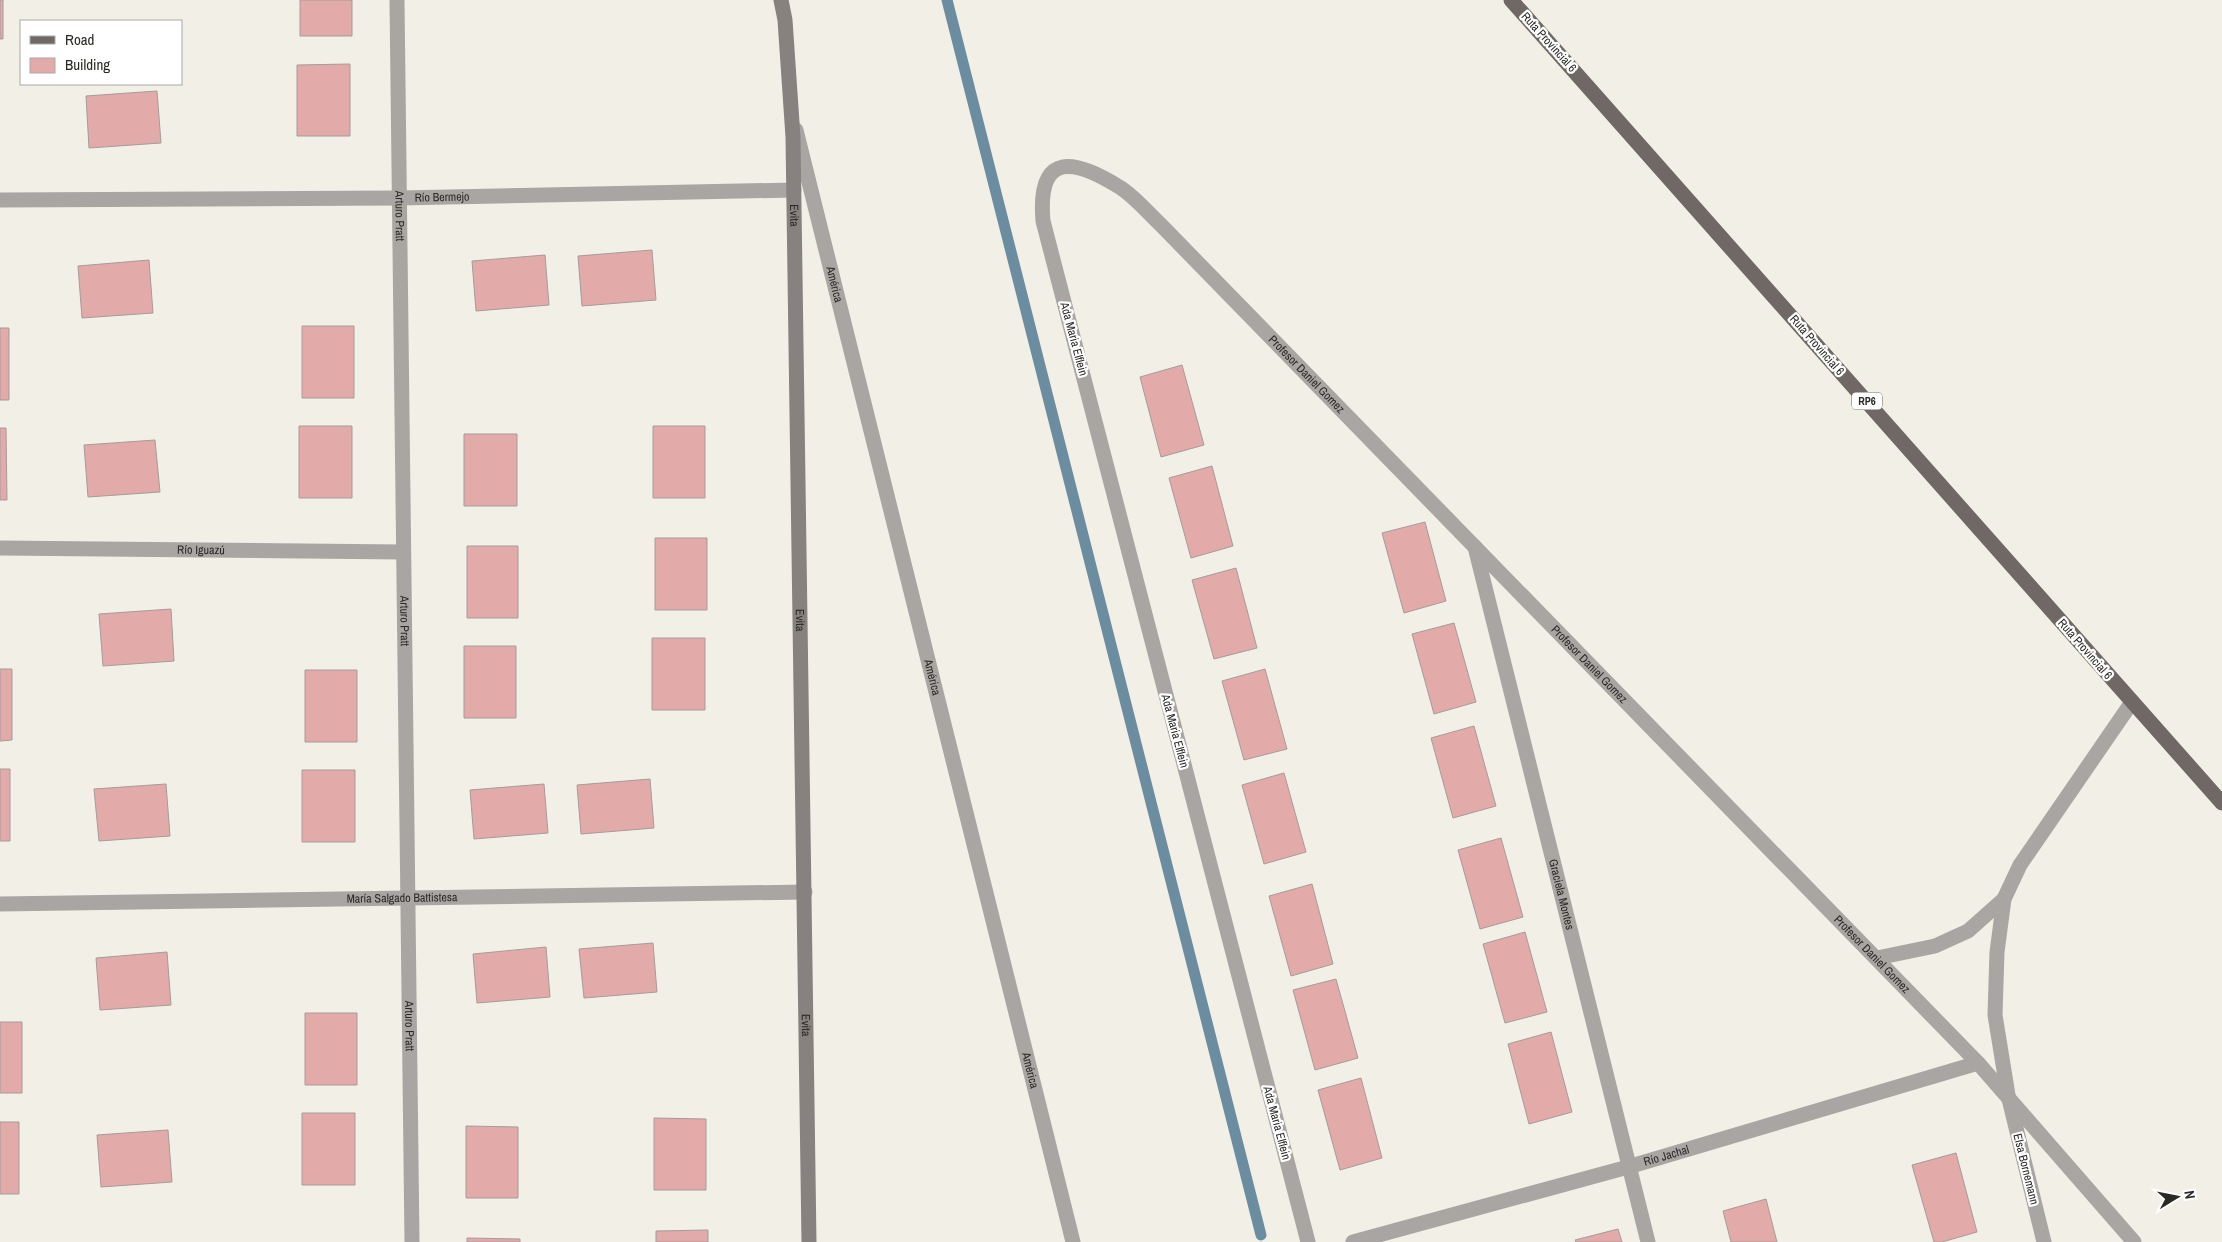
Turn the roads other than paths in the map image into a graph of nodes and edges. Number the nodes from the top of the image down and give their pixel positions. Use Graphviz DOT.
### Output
graph roads {
  1 [pos="397,0"];
  2 [pos="781,0"];
  3 [pos="1511,0"];
  4 [pos="792,113"];
  5 [pos="794,190"];
  6 [pos="398,198"];
  7 [pos="0,200"];
  8 [pos="1043,220"];
  9 [pos="1475,545"];
  10 [pos="0,548"];
  11 [pos="403,552"];
  12 [pos="2132,702"];
  13 [pos="2222,803"];
  14 [pos="805,892"];
  15 [pos="408,898"];
  16 [pos="2004,899"];
  17 [pos="0,904"];
  18 [pos="1877,958"];
  19 [pos="1978,1063"];
  20 [pos="2008,1095"];
  21 [pos="1628,1167"];
  22 [pos="412,1242"];
  23 [pos="809,1242"];
  24 [pos="1073,1242"];
  25 [pos="1308,1242"];
  26 [pos="1353,1242"];
  27 [pos="1648,1242"];
  28 [pos="2044,1242"];
  29 [pos="2134,1242"];
  1 -- 6 [label="street, Arturo Pratt"];
  2 -- 4 [label="street, Evita"];
  3 -- 12 [label="main road, Ruta Provincial 6 / RP6"];
  4 -- 5 [label="street, Evita"];
  4 -- 24 [label="street, América"];
  5 -- 6 [label="street, Río Bermejo"];
  5 -- 14 [label="street, Evita"];
  6 -- 7 [label="street, Río Bermejo"];
  6 -- 11 [label="street, Arturo Pratt"];
  8 -- 9 [label="street, Profesor Daniel Gomez"];
  8 -- 25 [label="street, Ada Maria Elflein"];
  9 -- 18 [label="street, Profesor Daniel Gomez"];
  9 -- 21 [label="street, Graciela Montes"];
  10 -- 11 [label="street, Río Iguazú"];
  11 -- 15 [label="street, Arturo Pratt"];
  12 -- 13 [label="main road, Ruta Provincial 6 / RP6"];
  12 -- 16 [label="street"];
  14 -- 15 [label="street, María Salgado Battistesa"];
  14 -- 23 [label="street, Evita"];
  15 -- 17 [label="street, María Salgado Battistesa"];
  15 -- 22 [label="street, Arturo Pratt"];
  16 -- 18 [label="street"];
  16 -- 20 [label="street, Elsa Bornemann"];
  18 -- 19 [label="street, Profesor Daniel Gomez"];
  19 -- 20 [label="street, Profesor Daniel Gomez"];
  19 -- 21 [label="street, Río Jachal"];
  20 -- 28 [label="street, Elsa Bornemann"];
  20 -- 29 [label="street, Profesor Daniel Gomez"];
  21 -- 26 [label="street, Río Jachal"];
  21 -- 27 [label="street, Graciela Montes"];
}
